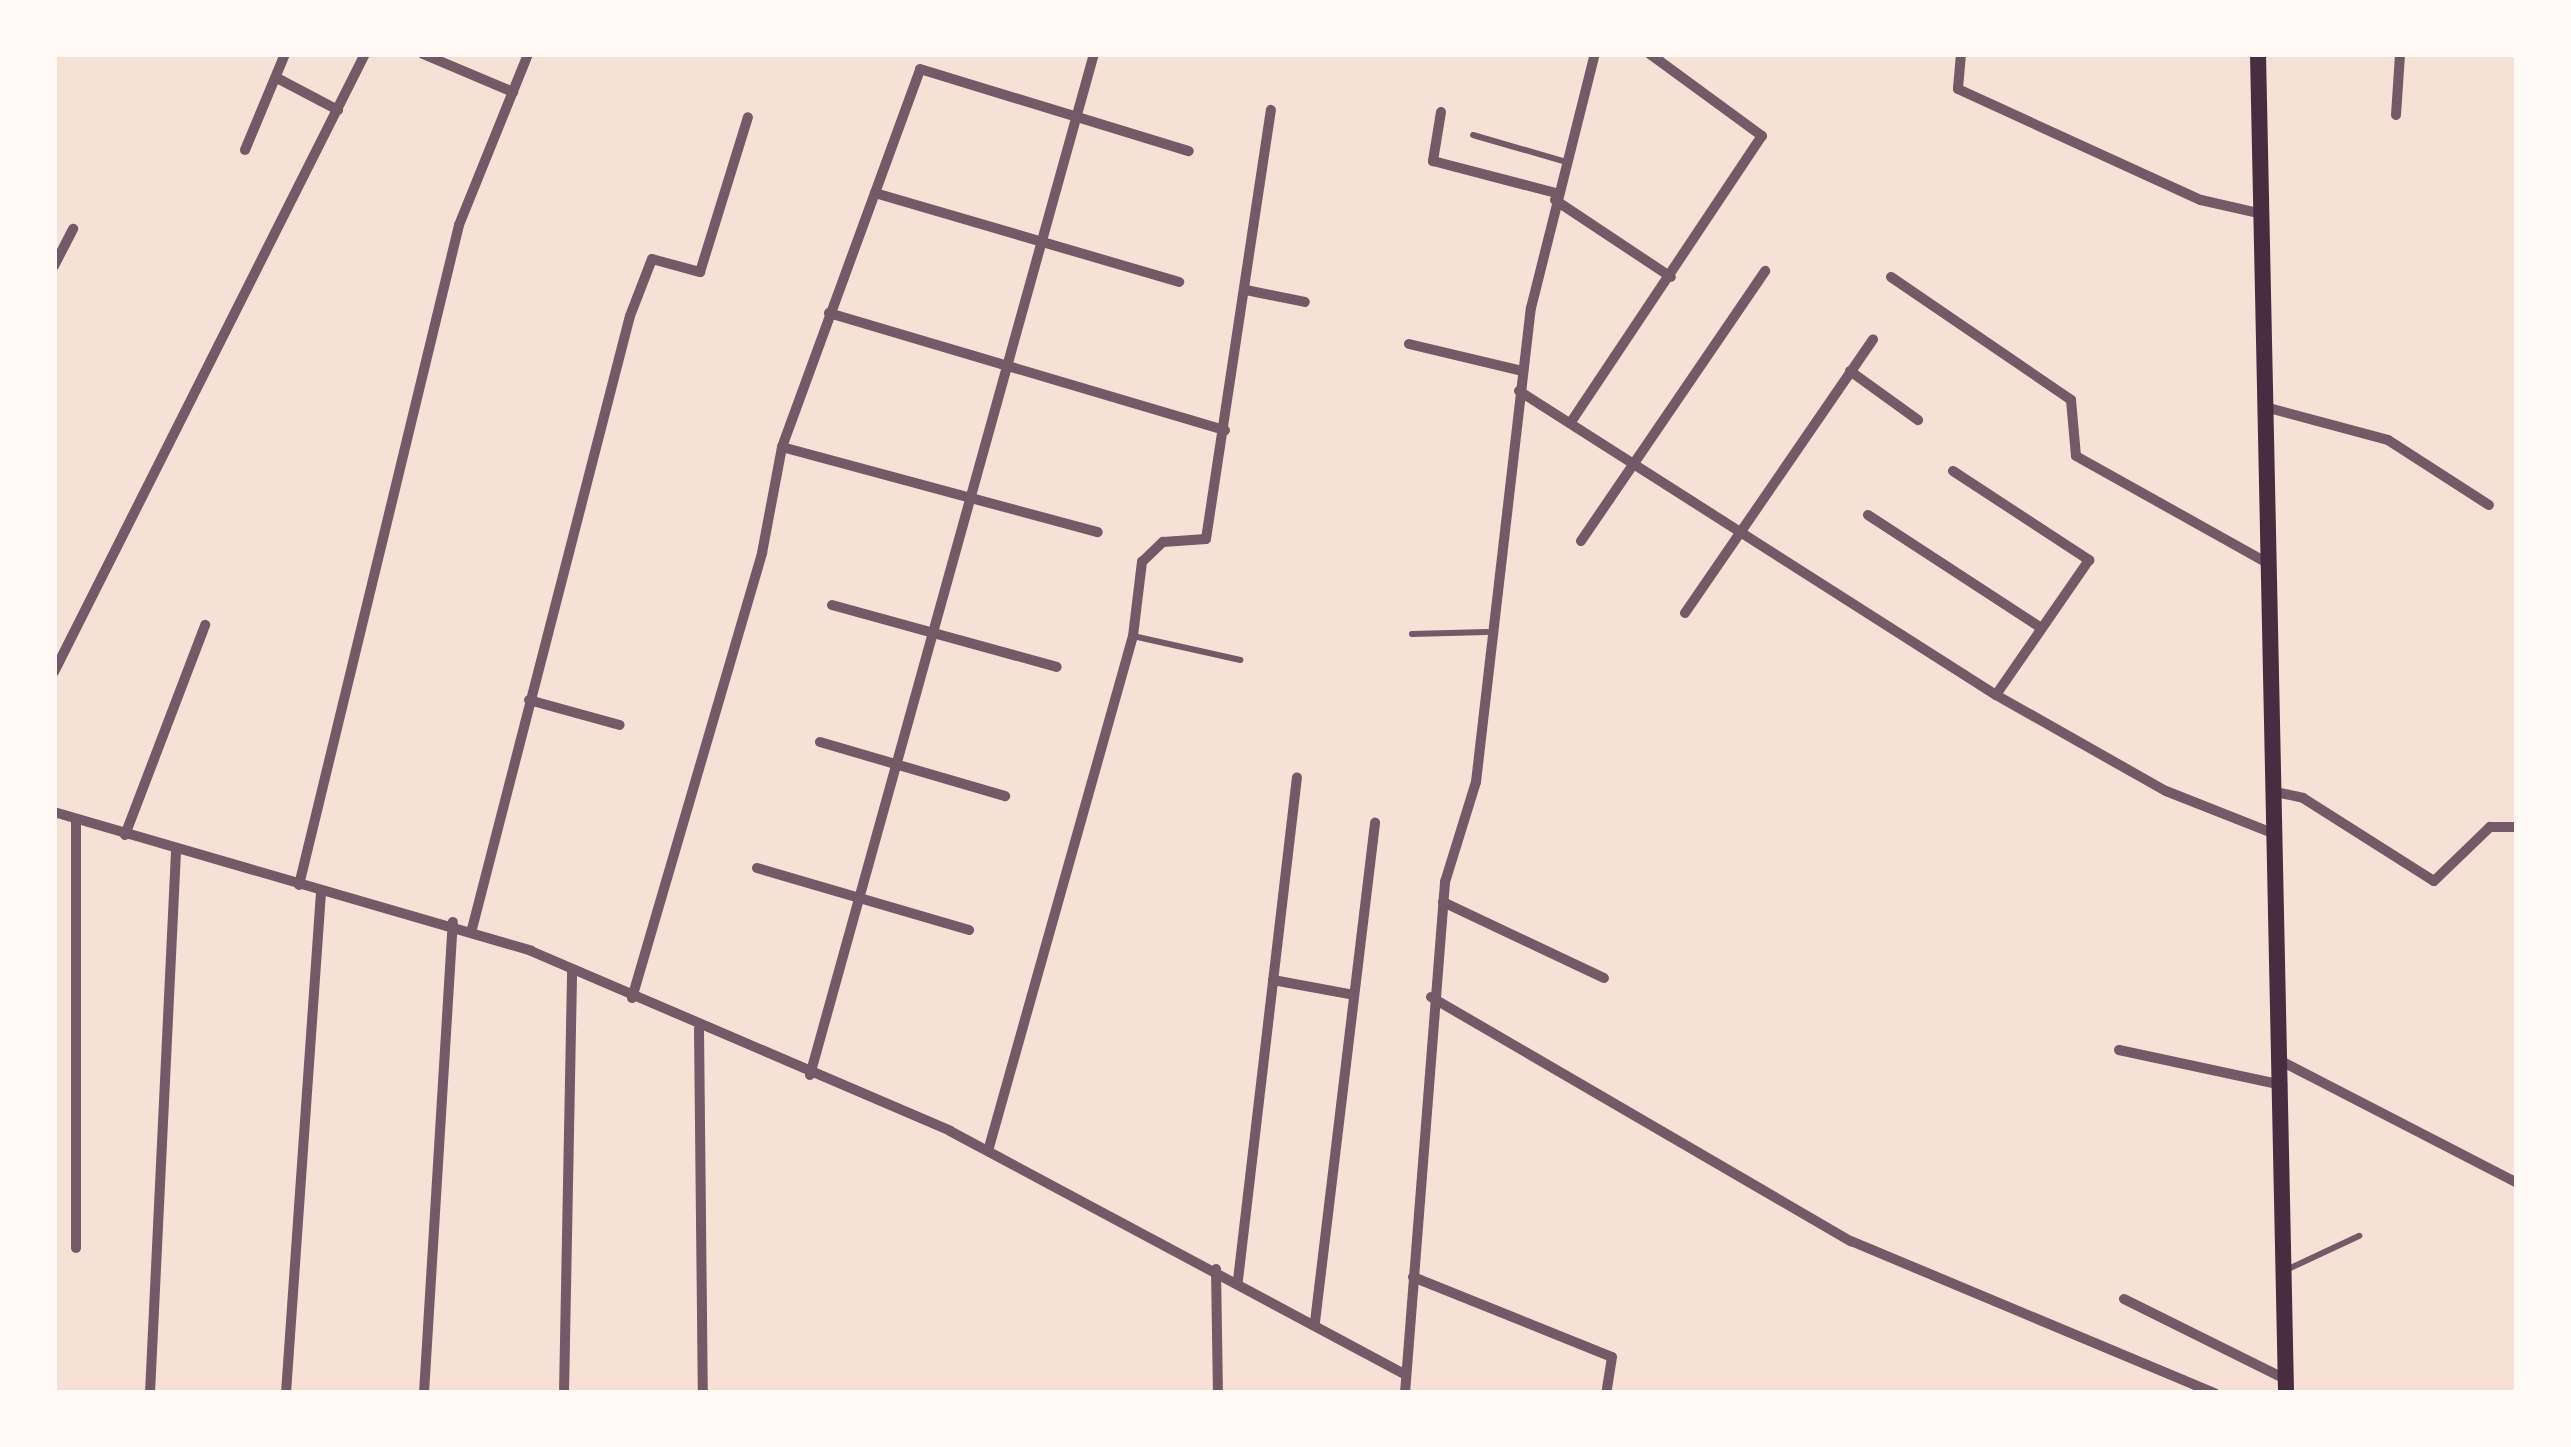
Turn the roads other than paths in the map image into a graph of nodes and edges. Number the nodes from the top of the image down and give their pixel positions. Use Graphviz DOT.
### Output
graph roads {
  1 [pos="285,54"];
  2 [pos="365,54"];
  3 [pos="423,54"];
  4 [pos="528,54"];
  5 [pos="1094,54"];
  6 [pos="1594,54"];
  7 [pos="1650,54"];
  8 [pos="1961,54"];
  9 [pos="2258,54"];
  10 [pos="2400,54"];
  11 [pos="277,78"];
  12 [pos="512,92"];
  13 [pos="338,110"];
  14 [pos="1271,110"];
  15 [pos="1441,112"];
  16 [pos="2396,115"];
  17 [pos="748,117"];
  18 [pos="1075,117"];
  19 [pos="1473,135"];
  20 [pos="245,150"];
  21 [pos="1189,152"];
  22 [pos="1563,161"];
  23 [pos="875,193"];
  24 [pos="1555,197"];
  25 [pos="2258,213"];
  26 [pos="73,229"];
  27 [pos="1044,236"];
  28 [pos="54,266"];
  29 [pos="1766,271"];
  30 [pos="1671,278"];
  31 [pos="1891,278"];
  32 [pos="1179,282"];
  33 [pos="1246,290"];
  34 [pos="1305,302"];
  35 [pos="829,313"];
  36 [pos="1873,339"];
  37 [pos="1409,344"];
  38 [pos="1522,371"];
  39 [pos="1850,371"];
  40 [pos="1011,372"];
  41 [pos="1519,392"];
  42 [pos="2265,407"];
  43 [pos="1918,420"];
  44 [pos="1571,422"];
  45 [pos="1225,430"];
  46 [pos="782,447"];
  47 [pos="1632,465"];
  48 [pos="1953,471"];
  49 [pos="970,499"];
  50 [pos="2489,505"];
  51 [pos="1868,515"];
  52 [pos="1098,532"];
  53 [pos="1741,535"];
  54 [pos="1581,541"];
  55 [pos="2266,562"];
  56 [pos="832,605"];
  57 [pos="1685,613"];
  58 [pos="205,625"];
  59 [pos="2040,627"];
  60 [pos="939,632"];
  61 [pos="1487,632"];
  62 [pos="1412,634"];
  63 [pos="1133,636"];
  64 [pos="1240,660"];
  65 [pos="1058,668"];
  66 [pos="54,672"];
  67 [pos="1996,695"];
  68 [pos="529,700"];
  69 [pos="620,725"];
  70 [pos="820,742"];
  71 [pos="896,763"];
  72 [pos="1298,778"];
  73 [pos="2268,790"];
  74 [pos="1005,796"];
  75 [pos="54,812"];
  76 [pos="76,819"];
  77 [pos="1375,823"];
  78 [pos="2517,827"];
  79 [pos="2272,833"];
  80 [pos="124,835"];
  81 [pos="176,852"];
  82 [pos="757,868"];
  83 [pos="299,884"];
  84 [pos="321,892"];
  85 [pos="861,897"];
  86 [pos="1443,902"];
  87 [pos="453,922"];
  88 [pos="472,928"];
  89 [pos="969,929"];
  90 [pos="572,969"];
  91 [pos="1604,978"];
  92 [pos="1273,980"];
  93 [pos="1354,995"];
  94 [pos="1431,997"];
  95 [pos="632,998"];
  96 [pos="699,1029"];
  97 [pos="2119,1050"];
  98 [pos="2282,1062"];
  99 [pos="810,1075"];
  100 [pos="2282,1085"];
  101 [pos="988,1151"];
  102 [pos="2517,1183"];
  103 [pos="2359,1236"];
  104 [pos="76,1248"];
  105 [pos="1216,1269"];
  106 [pos="2284,1271"];
  107 [pos="1413,1277"];
  108 [pos="1238,1280"];
  109 [pos="2124,1299"];
  110 [pos="1315,1322"];
  111 [pos="1406,1375"];
  112 [pos="2285,1386"];
  113 [pos="1604,1392"];
  114 [pos="150,1393"];
  115 [pos="286,1393"];
  116 [pos="424,1393"];
  117 [pos="564,1393"];
  118 [pos="703,1393"];
  119 [pos="1218,1393"];
  120 [pos="1405,1393"];
  121 [pos="2216,1393"];
  1 -- 11 [label="street"];
  2 -- 13 [label="street"];
  3 -- 12 [label="street"];
  4 -- 12 [label="street"];
  5 -- 18 [label="street"];
  6 -- 22 [label="street"];
  7 -- 30 [label="street"];
  8 -- 25 [label="street"];
  9 -- 25 [label="main road"];
  10 -- 16 [label="street"];
  11 -- 13 [label="street"];
  11 -- 20 [label="street"];
  12 -- 83 [label="street"];
  13 -- 66 [label="street"];
  14 -- 33 [label="street"];
  15 -- 24 [label="street"];
  17 -- 68 [label="street"];
  18 -- 21 [label="street"];
  18 -- 23 [label="street"];
  18 -- 27 [label="street"];
  19 -- 22 [label="lane"];
  22 -- 24 [label="street"];
  23 -- 27 [label="street"];
  23 -- 35 [label="street"];
  24 -- 30 [label="street"];
  24 -- 38 [label="street"];
  25 -- 42 [label="main road"];
  26 -- 28 [label="street"];
  27 -- 32 [label="street"];
  27 -- 40 [label="street"];
  29 -- 47 [label="street"];
  30 -- 44 [label="street"];
  31 -- 55 [label="street"];
  33 -- 34 [label="street"];
  33 -- 45 [label="street"];
  35 -- 40 [label="street"];
  35 -- 46 [label="street"];
  36 -- 39 [label="street"];
  37 -- 38 [label="street"];
  38 -- 41 [label="street"];
  39 -- 43 [label="street"];
  39 -- 53 [label="street"];
  40 -- 45 [label="street"];
  40 -- 49 [label="street"];
  41 -- 44 [label="street"];
  41 -- 61 [label="street"];
  42 -- 50 [label="street"];
  42 -- 55 [label="main road"];
  44 -- 47 [label="street"];
  45 -- 63 [label="street"];
  46 -- 49 [label="street"];
  46 -- 95 [label="street"];
  47 -- 53 [label="street"];
  47 -- 54 [label="street"];
  48 -- 59 [label="street"];
  49 -- 52 [label="street"];
  49 -- 60 [label="street"];
  51 -- 59 [label="street"];
  53 -- 57 [label="street"];
  53 -- 67 [label="street"];
  55 -- 73 [label="main road"];
  56 -- 60 [label="street"];
  58 -- 80 [label="street"];
  59 -- 67 [label="street"];
  60 -- 65 [label="street"];
  60 -- 71 [label="street"];
  61 -- 62 [label="lane"];
  61 -- 86 [label="street"];
  63 -- 64 [label="lane"];
  63 -- 101 [label="street"];
  67 -- 79 [label="street"];
  68 -- 69 [label="street"];
  68 -- 88 [label="street"];
  70 -- 71 [label="street"];
  71 -- 74 [label="street"];
  71 -- 85 [label="street"];
  72 -- 92 [label="street"];
  73 -- 78 [label="street"];
  73 -- 79 [label="main road"];
  75 -- 76 [label="street"];
  76 -- 80 [label="street"];
  76 -- 104 [label="street"];
  77 -- 93 [label="street"];
  79 -- 98 [label="main road"];
  80 -- 81 [label="street"];
  81 -- 83 [label="street"];
  81 -- 114 [label="street"];
  82 -- 85 [label="street"];
  83 -- 84 [label="street"];
  84 -- 87 [label="street"];
  84 -- 115 [label="street"];
  85 -- 89 [label="street"];
  85 -- 99 [label="street"];
  86 -- 91 [label="street"];
  86 -- 94 [label="street"];
  87 -- 88 [label="street"];
  87 -- 116 [label="street"];
  88 -- 90 [label="street"];
  90 -- 95 [label="street"];
  90 -- 117 [label="street"];
  92 -- 93 [label="street"];
  92 -- 108 [label="street"];
  93 -- 110 [label="street"];
  94 -- 107 [label="street"];
  94 -- 121 [label="street"];
  95 -- 96 [label="street"];
  96 -- 99 [label="street"];
  96 -- 118 [label="street"];
  97 -- 100 [label="street"];
  98 -- 100 [label="main road"];
  98 -- 102 [label="street"];
  99 -- 101 [label="street"];
  100 -- 106 [label="main road"];
  101 -- 105 [label="street"];
  103 -- 106 [label="lane"];
  105 -- 108 [label="street"];
  105 -- 119 [label="street"];
  106 -- 112 [label="main road"];
  107 -- 111 [label="street"];
  107 -- 113 [label="street"];
  108 -- 110 [label="street"];
  109 -- 112 [label="street"];
  110 -- 111 [label="street"];
  111 -- 120 [label="street"];
}
